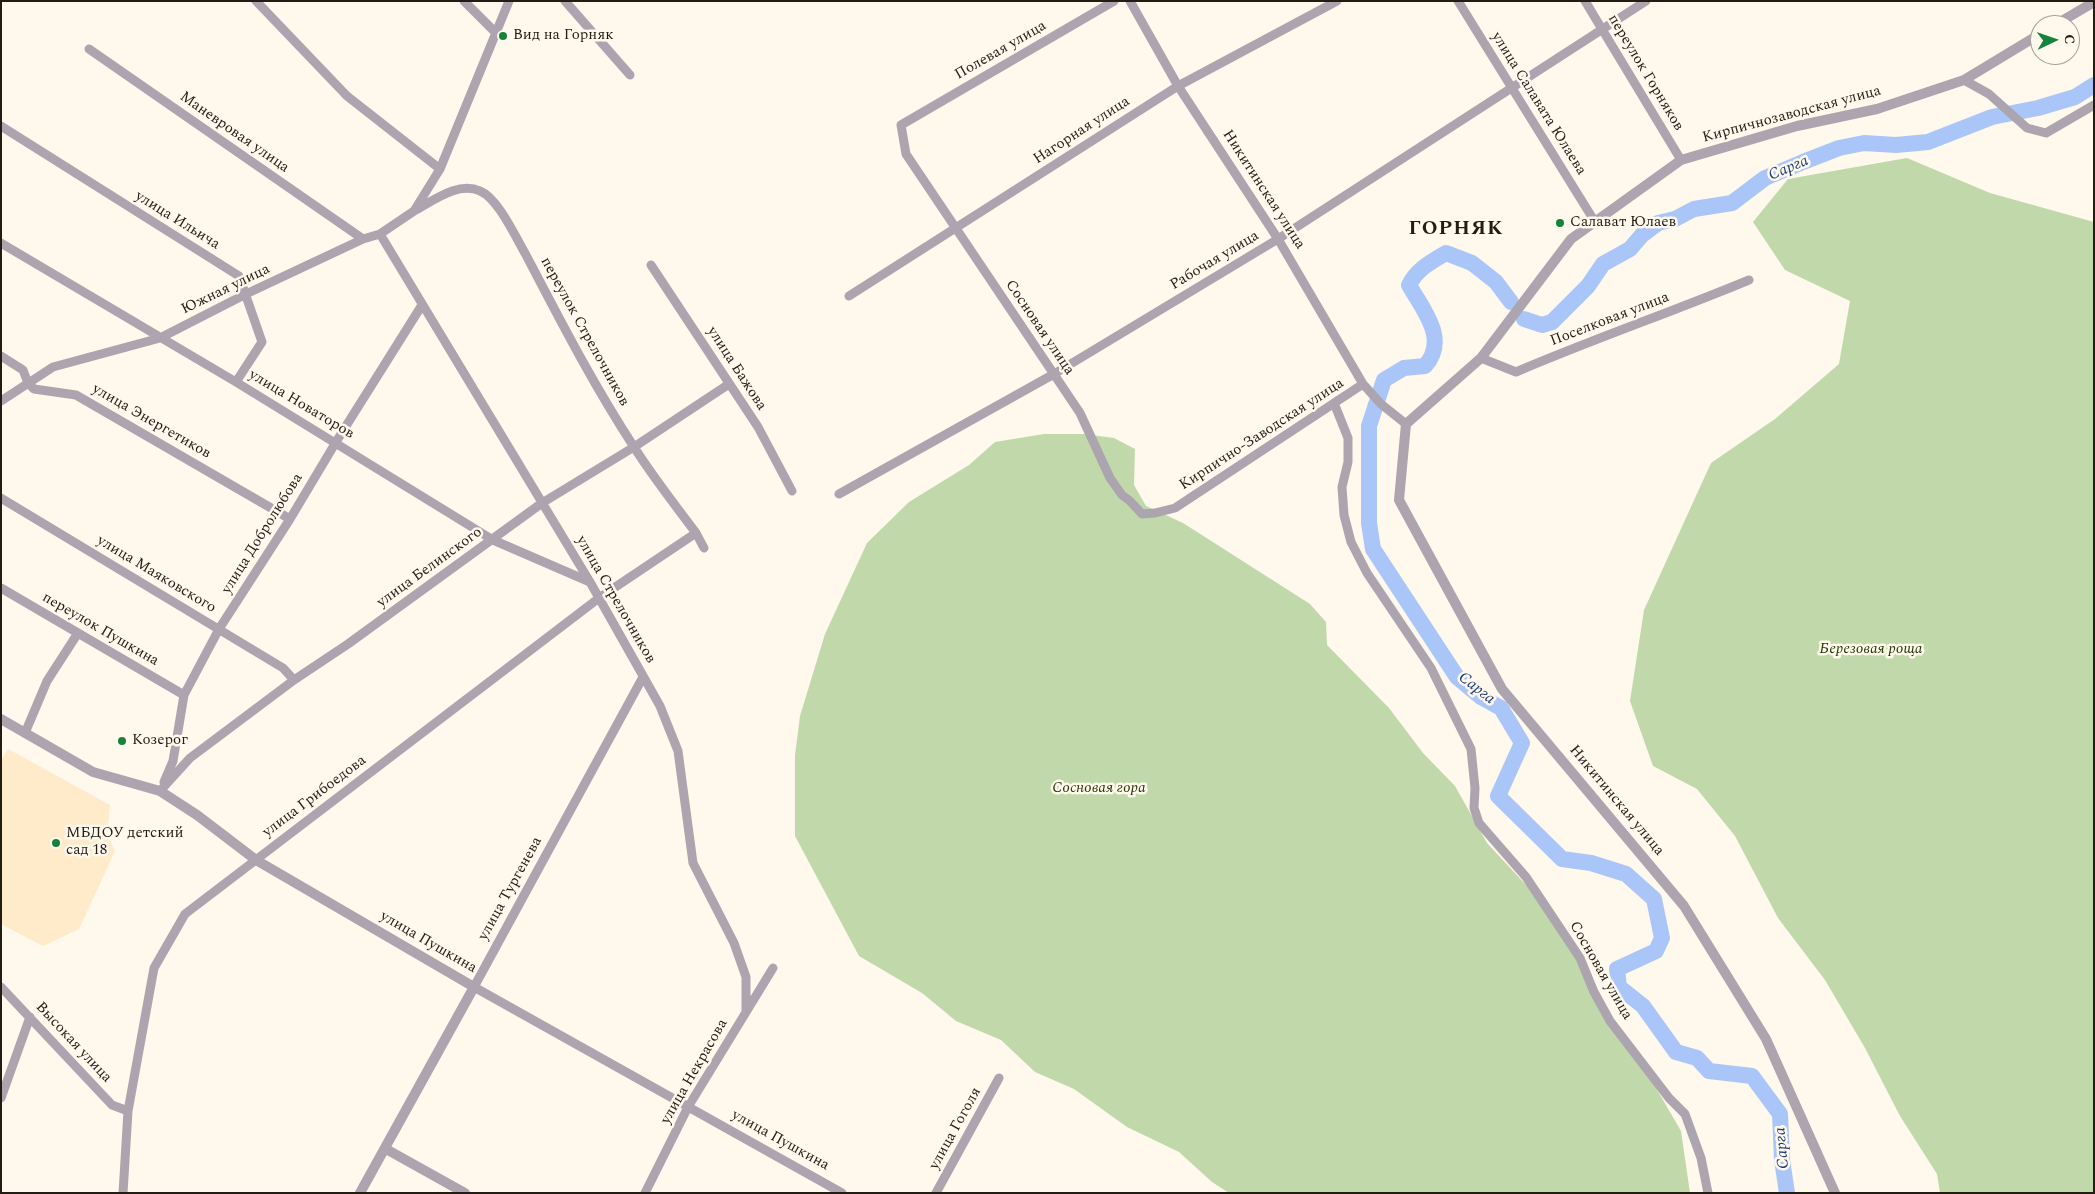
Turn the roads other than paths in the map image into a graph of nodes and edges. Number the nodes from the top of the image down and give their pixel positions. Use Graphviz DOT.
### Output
graph roads {
  1 [pos="256,1"];
  2 [pos="464,1"];
  3 [pos="509,1"];
  4 [pos="565,1"];
  5 [pos="1114,1"];
  6 [pos="1130,1"];
  7 [pos="1337,1"];
  8 [pos="1458,1"];
  9 [pos="1585,1"];
  10 [pos="1646,1"];
  11 [pos="2094,2"];
  12 [pos="2072,15"];
  13 [pos="1602,30"];
  14 [pos="496,33"];
  15 [pos="2030,40"];
  16 [pos="88,49"];
  17 [pos="630,75"];
  18 [pos="1964,80"];
  19 [pos="1178,86"];
  20 [pos="1512,88"];
  21 [pos="2094,105"];
  22 [pos="901,125"];
  23 [pos="1,126"];
  24 [pos="1681,160"];
  25 [pos="440,169"];
  26 [pos="414,211"];
  27 [pos="1595,222"];
  28 [pos="956,228"];
  29 [pos="380,234"];
  30 [pos="363,239"];
  31 [pos="1278,240"];
  32 [pos="1,243"];
  33 [pos="650,266"];
  34 [pos="1749,280"];
  35 [pos="246,294"];
  36 [pos="849,296"];
  37 [pos="422,305"];
  38 [pos="160,338"];
  39 [pos="1,356"];
  40 [pos="1481,358"];
  41 [pos="1054,374"];
  42 [pos="236,382"];
  43 [pos="28,383"];
  44 [pos="729,384"];
  45 [pos="1363,384"];
  46 [pos="1,401"];
  47 [pos="1334,403"];
  48 [pos="1406,424"];
  49 [pos="336,442"];
  50 [pos="634,447"];
  51 [pos="792,491"];
  52 [pos="839,494"];
  53 [pos="1,498"];
  54 [pos="542,503"];
  55 [pos="1175,508"];
  56 [pos="290,519"];
  57 [pos="696,533"];
  58 [pos="493,540"];
  59 [pos="704,548"];
  60 [pos="590,582"];
  61 [pos="1,588"];
  62 [pos="600,598"];
  63 [pos="219,629"];
  64 [pos="78,633"];
  65 [pos="643,677"];
  66 [pos="294,680"];
  67 [pos="184,695"];
  68 [pos="1,719"];
  69 [pos="25,733"];
  70 [pos="160,791"];
  71 [pos="256,860"];
  72 [pos="773,968"];
  73 [pos="1,987"];
  74 [pos="474,987"];
  75 [pos="746,1011"];
  76 [pos="30,1017"];
  77 [pos="999,1078"];
  78 [pos="1,1098"];
  79 [pos="688,1107"];
  80 [pos="128,1111"];
  81 [pos="386,1149"];
  82 [pos="123,1193"];
  83 [pos="360,1193"];
  84 [pos="464,1193"];
  85 [pos="645,1193"];
  86 [pos="842,1193"];
  87 [pos="936,1193"];
  88 [pos="1708,1193"];
  89 [pos="1835,1193"];
  1 -- 25 [label="street"];
  2 -- 14 [label="street"];
  3 -- 14 [label="street, Южная улица"];
  4 -- 17 [label="street"];
  5 -- 22 [label="street, Полевая улица"];
  6 -- 19 [label="street, Никитинская улица"];
  7 -- 19 [label="street, Нагорная улица"];
  8 -- 20 [label="street, улица Салавата Юлаева"];
  9 -- 13 [label="street, переулок Горняков"];
  10 -- 13 [label="street, Рабочая улица"];
  11 -- 12 [label="street"];
  13 -- 20 [label="street, Рабочая улица"];
  13 -- 24 [label="street, переулок Горняков"];
  14 -- 25 [label="street, Южная улица"];
  15 -- 18 [label="street, Кирпичнозаводская улица"];
  16 -- 30 [label="street, Маневровая улица"];
  18 -- 21 [label="street"];
  18 -- 24 [label="street, Кирпичнозаводская улица"];
  19 -- 28 [label="street, Нагорная улица"];
  19 -- 31 [label="street, Никитинская улица"];
  20 -- 27 [label="street, улица Салавата Юлаева"];
  20 -- 31 [label="street, Рабочая улица"];
  22 -- 28 [label="street, Сосновая улица"];
  23 -- 35 [label="street, улица Ильича"];
  24 -- 27 [label="street, Кирпичнозаводская улица"];
  25 -- 26 [label="street, Южная улица"];
  26 -- 29 [label="street, Южная улица"];
  26 -- 50 [label="street, переулок Стрелочников"];
  27 -- 40 [label="street, Кирпичнозаводская улица"];
  28 -- 36 [label="street, Нагорная улица"];
  28 -- 41 [label="street, Сосновая улица"];
  29 -- 30 [label="street, Южная улица"];
  29 -- 37 [label="street, улица Стрелочников"];
  30 -- 35 [label="street, Южная улица"];
  31 -- 41 [label="street, Рабочая улица"];
  31 -- 45 [label="street, Никитинская улица"];
  32 -- 38 [label="street, улица Новаторов"];
  33 -- 44 [label="street, улица Бажова"];
  34 -- 40 [label="street, Поселковая улица"];
  35 -- 38 [label="street, Южная улица"];
  35 -- 42 [label="street, улица Ильича"];
  37 -- 49 [label="street, улица Добролюбова"];
  37 -- 54 [label="street, улица Стрелочников"];
  38 -- 42 [label="street, улица Новаторов"];
  38 -- 43 [label="street, Южная улица"];
  39 -- 43 [label="street"];
  40 -- 48 [label="street, Кирпичнозаводская улица"];
  41 -- 52 [label="street, Рабочая улица"];
  41 -- 55 [label="street, Сосновая улица"];
  42 -- 49 [label="street, улица Новаторов"];
  43 -- 46 [label="street, Южная улица"];
  43 -- 56 [label="street, улица Энергетиков"];
  44 -- 50 [label="street, улица Белинского"];
  44 -- 51 [label="street, улица Бажова"];
  45 -- 47 [label="street, Кирпично-Заводская улица"];
  45 -- 48 [label="street, Никитинская улица"];
  47 -- 55 [label="street, Кирпично-Заводская улица"];
  47 -- 88 [label="street, Сосновая улица"];
  48 -- 89 [label="street, Никитинская улица"];
  49 -- 56 [label="street, улица Добролюбова"];
  49 -- 58 [label="street, улица Новаторов"];
  50 -- 54 [label="street, улица Белинского"];
  50 -- 57 [label="street, переулок Стрелочников"];
  53 -- 63 [label="street, улица Маяковского"];
  54 -- 58 [label="street, улица Белинского"];
  54 -- 60 [label="street, улица Стрелочников"];
  56 -- 63 [label="street, улица Добролюбова"];
  57 -- 59 [label="street, переулок Стрелочников"];
  57 -- 62 [label="street, улица Грибоедова"];
  58 -- 60 [label="street, улица Новаторов"];
  58 -- 66 [label="street, улица Белинского"];
  60 -- 62 [label="street, улица Стрелочников"];
  61 -- 64 [label="street, переулок Пушкина"];
  62 -- 65 [label="street, улица Стрелочников"];
  62 -- 71 [label="street, улица Грибоедова"];
  63 -- 66 [label="street, улица Маяковского"];
  63 -- 67 [label="street, улица Добролюбова"];
  64 -- 67 [label="street, переулок Пушкина"];
  64 -- 69 [label="street"];
  65 -- 74 [label="street, улица Тургенева"];
  65 -- 75 [label="street, улица Стрелочников"];
  66 -- 70 [label="street, улица Белинского"];
  67 -- 70 [label="street, улица Добролюбова"];
  68 -- 69 [label="street, улица Пушкина"];
  69 -- 70 [label="street, улица Пушкина"];
  70 -- 71 [label="street, улица Пушкина"];
  71 -- 74 [label="street, улица Пушкина"];
  71 -- 80 [label="street, улица Грибоедова"];
  72 -- 75 [label="street, улица Некрасова"];
  73 -- 76 [label="street, Высокая улица"];
  74 -- 79 [label="street, улица Пушкина"];
  74 -- 81 [label="street, улица Тургенева"];
  75 -- 79 [label="street, улица Некрасова"];
  76 -- 78 [label="street"];
  76 -- 80 [label="street, Высокая улица"];
  77 -- 87 [label="street, улица Гоголя"];
  79 -- 85 [label="street, улица Некрасова"];
  79 -- 86 [label="street, улица Пушкина"];
  80 -- 82 [label="street, улица Грибоедова"];
  81 -- 83 [label="street, улица Тургенева"];
  81 -- 84 [label="street"];
}
